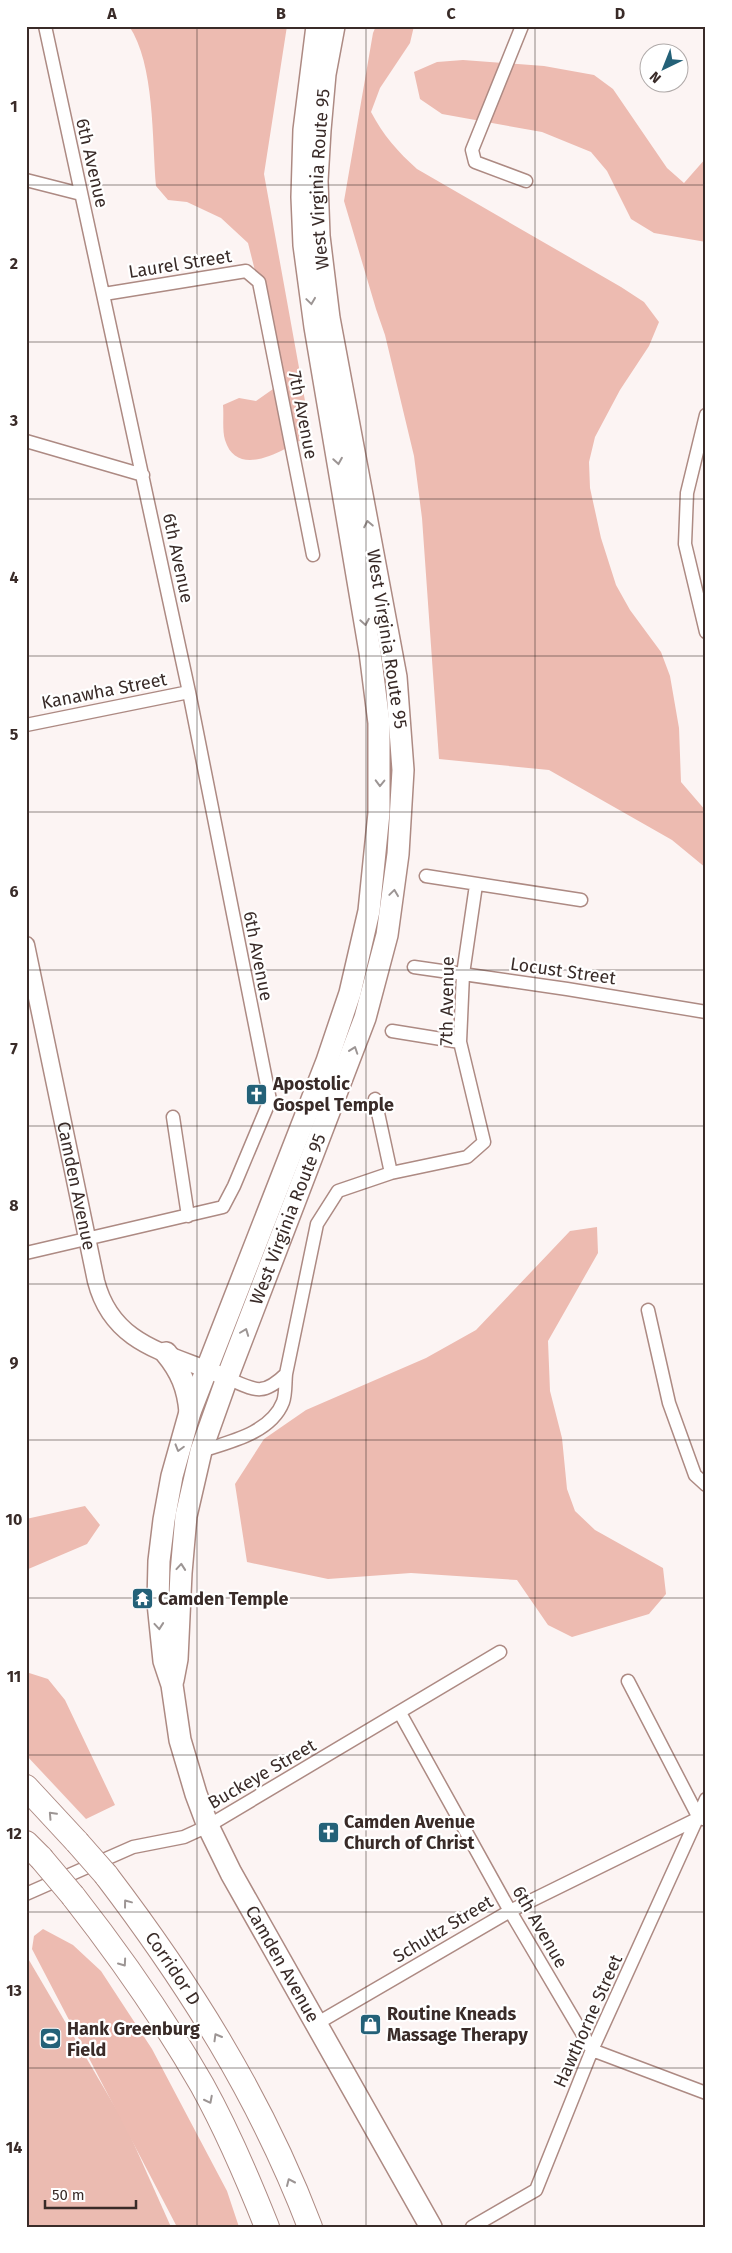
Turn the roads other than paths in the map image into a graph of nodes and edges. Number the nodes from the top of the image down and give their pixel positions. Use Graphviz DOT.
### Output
graph roads {
  1 [pos="45,26"];
  2 [pos="318,26"];
  3 [pos="334,26"];
  4 [pos="522,26"];
  5 [pos="26,180"];
  6 [pos="526,181"];
  7 [pos="81,194"];
  8 [pos="259,282"];
  9 [pos="104,294"];
  10 [pos="706,415"];
  11 [pos="26,442"];
  12 [pos="143,475"];
  13 [pos="313,555"];
  14 [pos="706,632"];
  15 [pos="189,692"];
  16 [pos="26,725"];
  17 [pos="426,876"];
  18 [pos="476,885"];
  19 [pos="581,900"];
  20 [pos="26,945"];
  21 [pos="414,967"];
  22 [pos="463,974"];
  23 [pos="706,1012"];
  24 [pos="392,1031"];
  25 [pos="460,1042"];
  26 [pos="375,1099"];
  27 [pos="173,1117"];
  28 [pos="391,1173"];
  29 [pos="188,1216"];
  30 [pos="87,1237"];
  31 [pos="26,1253"];
  32 [pos="648,1310"];
  33 [pos="166,1353"];
  34 [pos="206,1369"];
  35 [pos="286,1374"];
  36 [pos="227,1378"];
  37 [pos="190,1412"];
  38 [pos="201,1451"];
  39 [pos="706,1485"];
  40 [pos="500,1652"];
  41 [pos="628,1681"];
  42 [pos="172,1685"];
  43 [pos="400,1713"];
  44 [pos="26,1787"];
  45 [pos="706,1799"];
  46 [pos="702,1819"];
  47 [pos="208,1826"];
  48 [pos="34,1851"];
  49 [pos="26,1894"];
  50 [pos="510,1911"];
  51 [pos="316,2024"];
  52 [pos="592,2050"];
  53 [pos="706,2093"];
  54 [pos="267,2227"];
  55 [pos="310,2227"];
  56 [pos="431,2227"];
  57 [pos="472,2227"];
  1 -- 7 [label="street, 6th Avenue"];
  2 -- 34 [label="main road, West Virginia Route 95, one-way"];
  36 -- 3 [label="main road, West Virginia Route 95, one-way"];
  4 -- 6 [label="street"];
  5 -- 7 [label="street"];
  7 -- 9 [label="street, 6th Avenue"];
  8 -- 9 [label="street, Laurel Street"];
  8 -- 13 [label="street, 7th Avenue"];
  9 -- 12 [label="street, 6th Avenue"];
  10 -- 14 [label="street"];
  11 -- 12 [label="street"];
  12 -- 15 [label="street, 6th Avenue"];
  15 -- 16 [label="street, Kanawha Street"];
  15 -- 29 [label="street, 6th Avenue"];
  17 -- 18 [label="street"];
  18 -- 19 [label="street"];
  18 -- 22 [label="street, 7th Avenue"];
  20 -- 30 [label="street, Camden Avenue"];
  21 -- 22 [label="street, Locust Street"];
  22 -- 23 [label="street, Locust Street"];
  22 -- 25 [label="street, 7th Avenue"];
  24 -- 25 [label="street"];
  25 -- 28 [label="street, 7th Avenue"];
  26 -- 28 [label="street"];
  27 -- 29 [label="street"];
  28 -- 35 [label="street"];
  29 -- 30 [label="street"];
  30 -- 31 [label="street"];
  30 -- 33 [label="street, Camden Avenue"];
  32 -- 39 [label="street"];
  33 -- 34 [label="street, Camden Avenue"];
  33 -- 37 [label="main road"];
  34 -- 36 [label="street, Camden Avenue"];
  34 -- 37 [label="main road, Camden Avenue"];
  35 -- 36 [label="street"];
  35 -- 38 [label="street"];
  36 -- 38 [label="main road, Camden Avenue"];
  37 -- 42 [label="main road, Camden Avenue, one-way"];
  42 -- 38 [label="main road, Camden Avenue, one-way"];
  40 -- 43 [label="street, Buckeye Street"];
  41 -- 46 [label="street"];
  42 -- 47 [label="main road, Camden Avenue"];
  43 -- 47 [label="street, Buckeye Street"];
  43 -- 50 [label="street, 6th Avenue"];
  55 -- 44 [label="highway, Corridor D, one-way, bridge"];
  45 -- 46 [label="street, Hawthorne Street"];
  46 -- 50 [label="street, Schultz Street"];
  46 -- 52 [label="street, Hawthorne Street"];
  47 -- 49 [label="street, Buckeye Street"];
  47 -- 51 [label="main road, Camden Avenue"];
  48 -- 54 [label="highway, one-way, bridge"];
  50 -- 51 [label="street, Schultz Street"];
  50 -- 52 [label="street, 6th Avenue"];
  51 -- 56 [label="main road, Camden Avenue"];
  52 -- 53 [label="street"];
  52 -- 57 [label="street, Hawthorne Street"];
}
